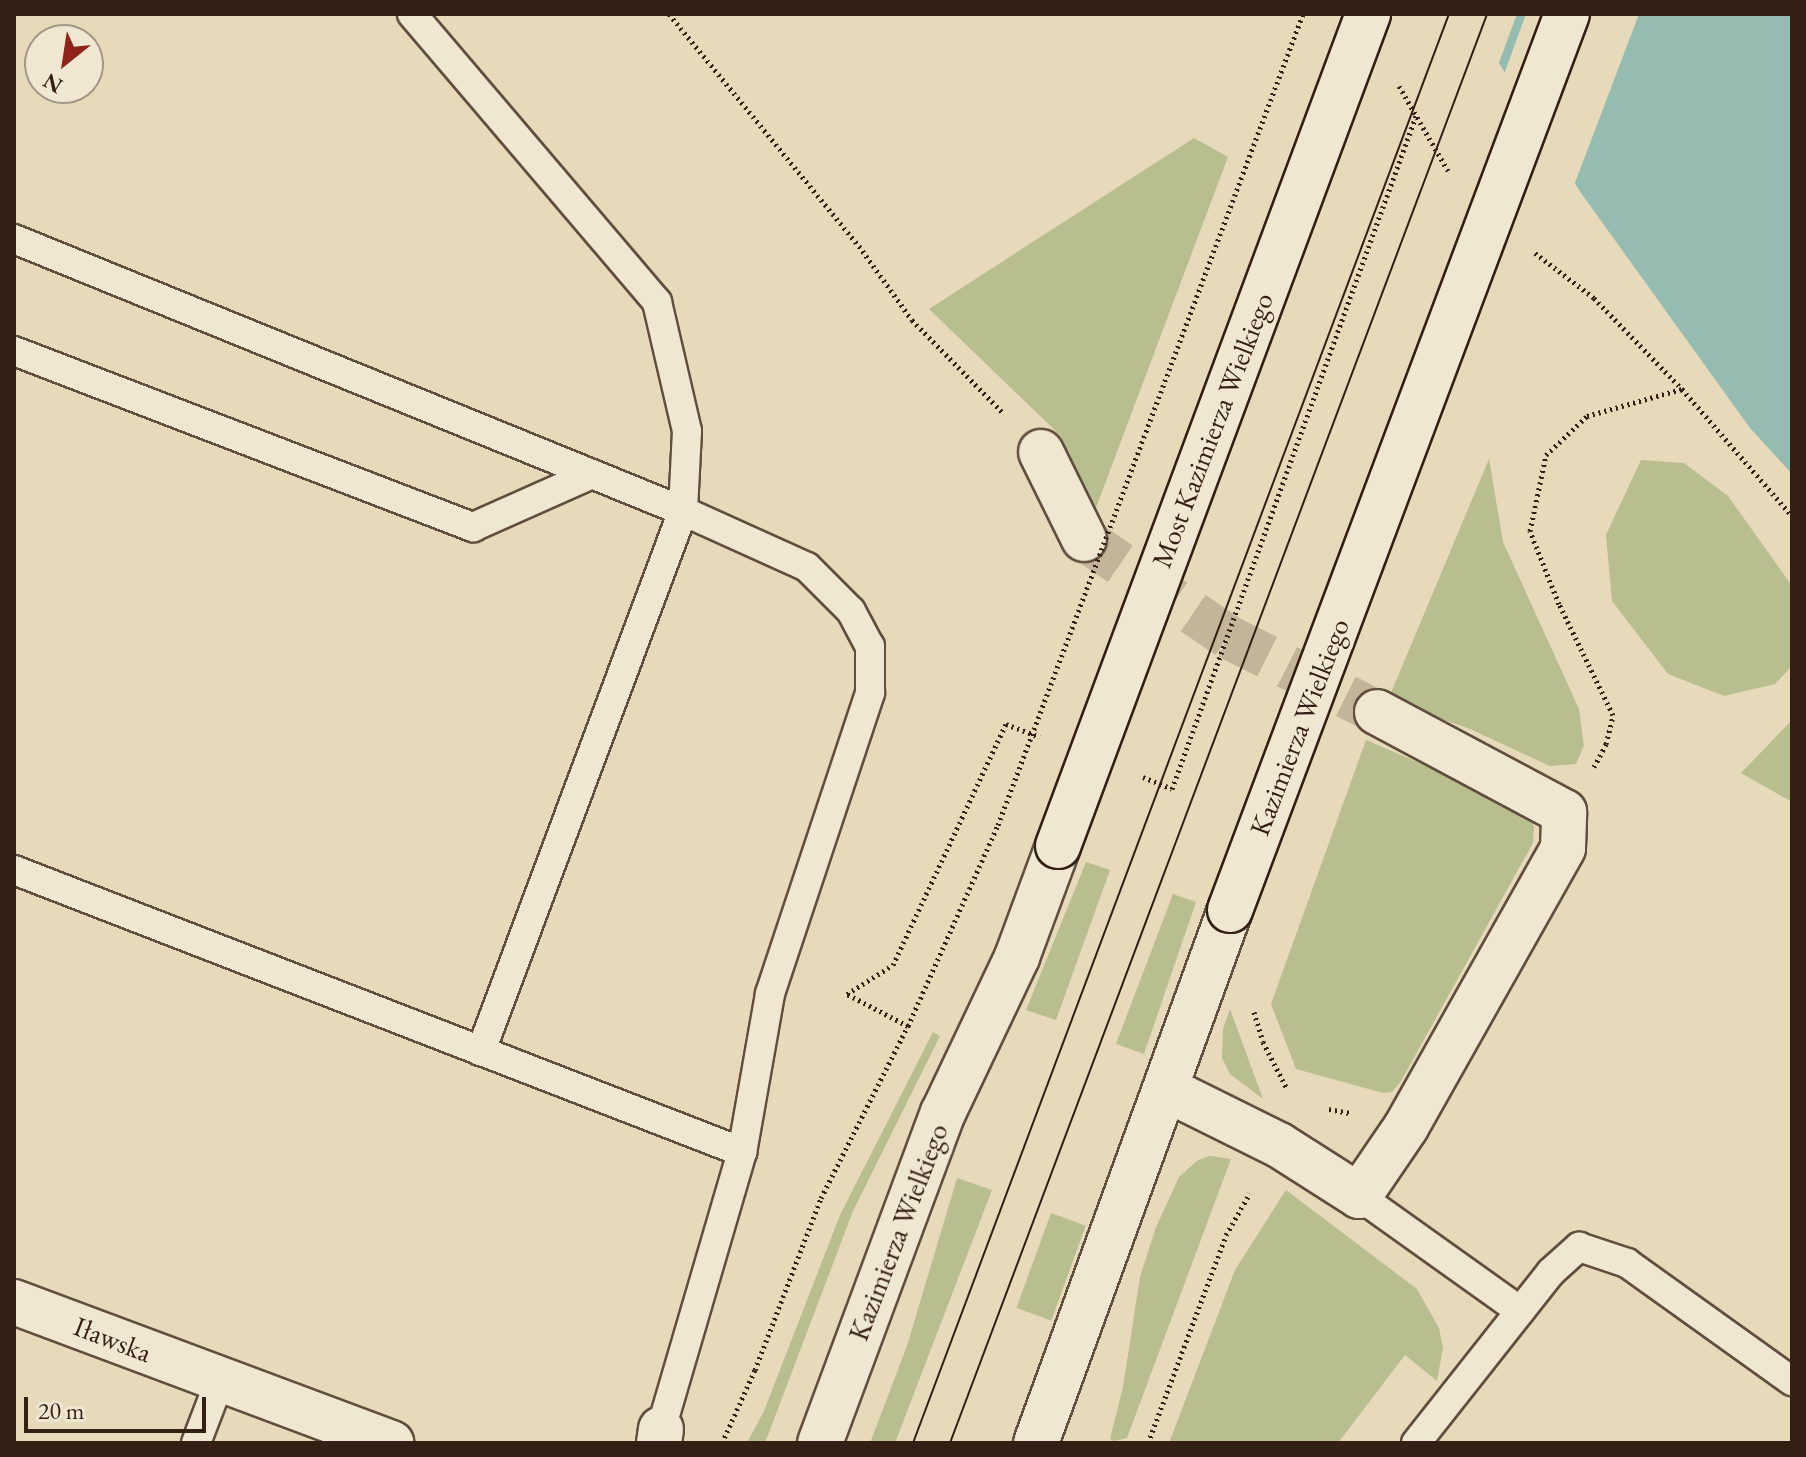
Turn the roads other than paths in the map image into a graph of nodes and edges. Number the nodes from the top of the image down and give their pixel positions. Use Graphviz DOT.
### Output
graph roads {
  1 [pos="412,14"];
  2 [pos="1368,14"];
  3 [pos="1567,14"];
  4 [pos="14,239"];
  5 [pos="14,351"];
  6 [pos="1041,452"];
  7 [pos="592,474"];
  8 [pos="683,511"];
  9 [pos="1084,539"];
  10 [pos="1377,712"];
  11 [pos="1058,846"];
  12 [pos="14,870"];
  13 [pos="481,1051"];
  14 [pos="1166,1089"];
  15 [pos="742,1152"];
  16 [pos="1359,1196"];
  17 [pos="14,1302"];
  18 [pos="1520,1311"];
  19 [pos="220,1380"];
  20 [pos="1792,1381"];
  21 [pos="660,1436"];
  22 [pos="196,1443"];
  23 [pos="391,1443"];
  24 [pos="820,1443"];
  25 [pos="1036,1443"];
  26 [pos="1416,1443"];
  1 -- 8 [label="lane"];
  2 -- 11 [label="main road, Most Kazimierza Wielkiego, bridge"];
  3 -- 14 [label="main road, Kazimierza Wielkiego, bridge"];
  4 -- 7 [label="lane"];
  5 -- 7 [label="lane"];
  6 -- 9 [label="main road"];
  7 -- 8 [label="lane"];
  8 -- 13 [label="lane"];
  8 -- 15 [label="lane"];
  10 -- 16 [label="main road"];
  11 -- 24 [label="main road, Kazimierza Wielkiego"];
  12 -- 13 [label="lane"];
  13 -- 15 [label="lane"];
  14 -- 16 [label="main road"];
  14 -- 25 [label="main road, Kazimierza Wielkiego"];
  15 -- 21 [label="lane"];
  16 -- 18 [label="lane"];
  17 -- 19 [label="main road, Iławska"];
  18 -- 20 [label="lane"];
  18 -- 26 [label="lane"];
  19 -- 22 [label="lane"];
  19 -- 23 [label="main road, Iławska"];
}
